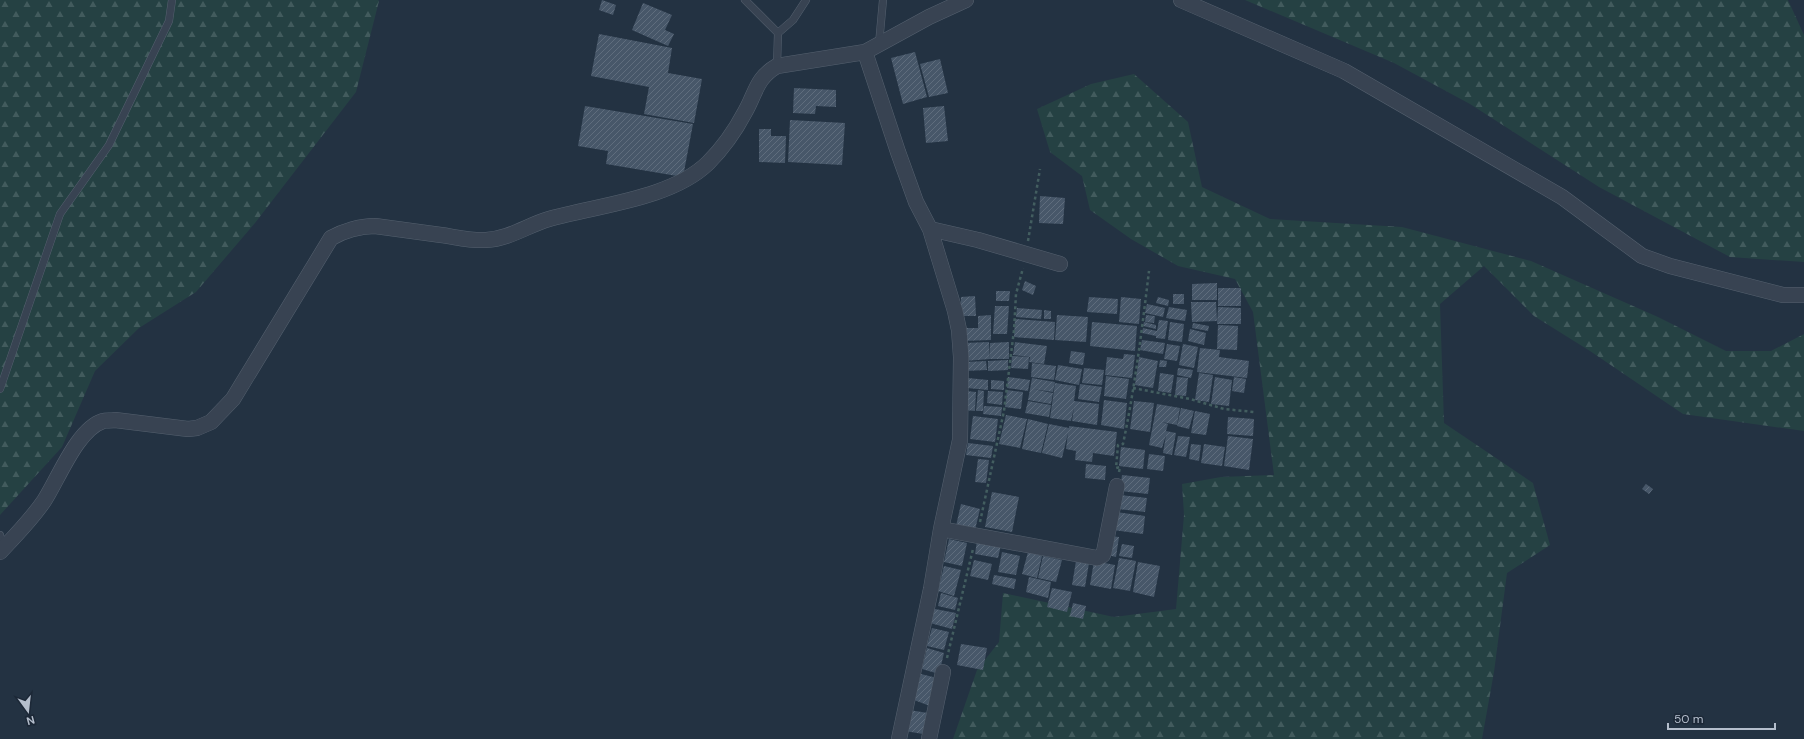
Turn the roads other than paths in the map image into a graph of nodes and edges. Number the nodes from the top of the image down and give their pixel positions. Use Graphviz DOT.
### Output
graph roads {
  1 [pos="172,0"];
  2 [pos="745,0"];
  3 [pos="806,0"];
  4 [pos="883,0"];
  5 [pos="966,0"];
  6 [pos="1181,0"];
  7 [pos="778,33"];
  8 [pos="879,45"];
  9 [pos="865,52"];
  10 [pos="777,66"];
  11 [pos="930,229"];
  12 [pos="1060,264"];
  13 [pos="1804,295"];
  14 [pos="0,390"];
  15 [pos="1117,486"];
  16 [pos="941,529"];
  17 [pos="1,545"];
  18 [pos="943,672"];
  19 [pos="899,739"];
  20 [pos="929,739"];
  1 -- 14 [label="lane"];
  2 -- 7 [label="lane"];
  3 -- 7 [label="lane"];
  4 -- 8 [label="lane"];
  5 -- 8 [label="street"];
  6 -- 13 [label="street"];
  7 -- 10 [label="lane"];
  8 -- 9 [label="street"];
  9 -- 10 [label="street"];
  9 -- 11 [label="street"];
  10 -- 17 [label="street"];
  11 -- 12 [label="street"];
  11 -- 16 [label="street"];
  15 -- 16 [label="street"];
  16 -- 19 [label="street"];
  18 -- 20 [label="street"];
}
